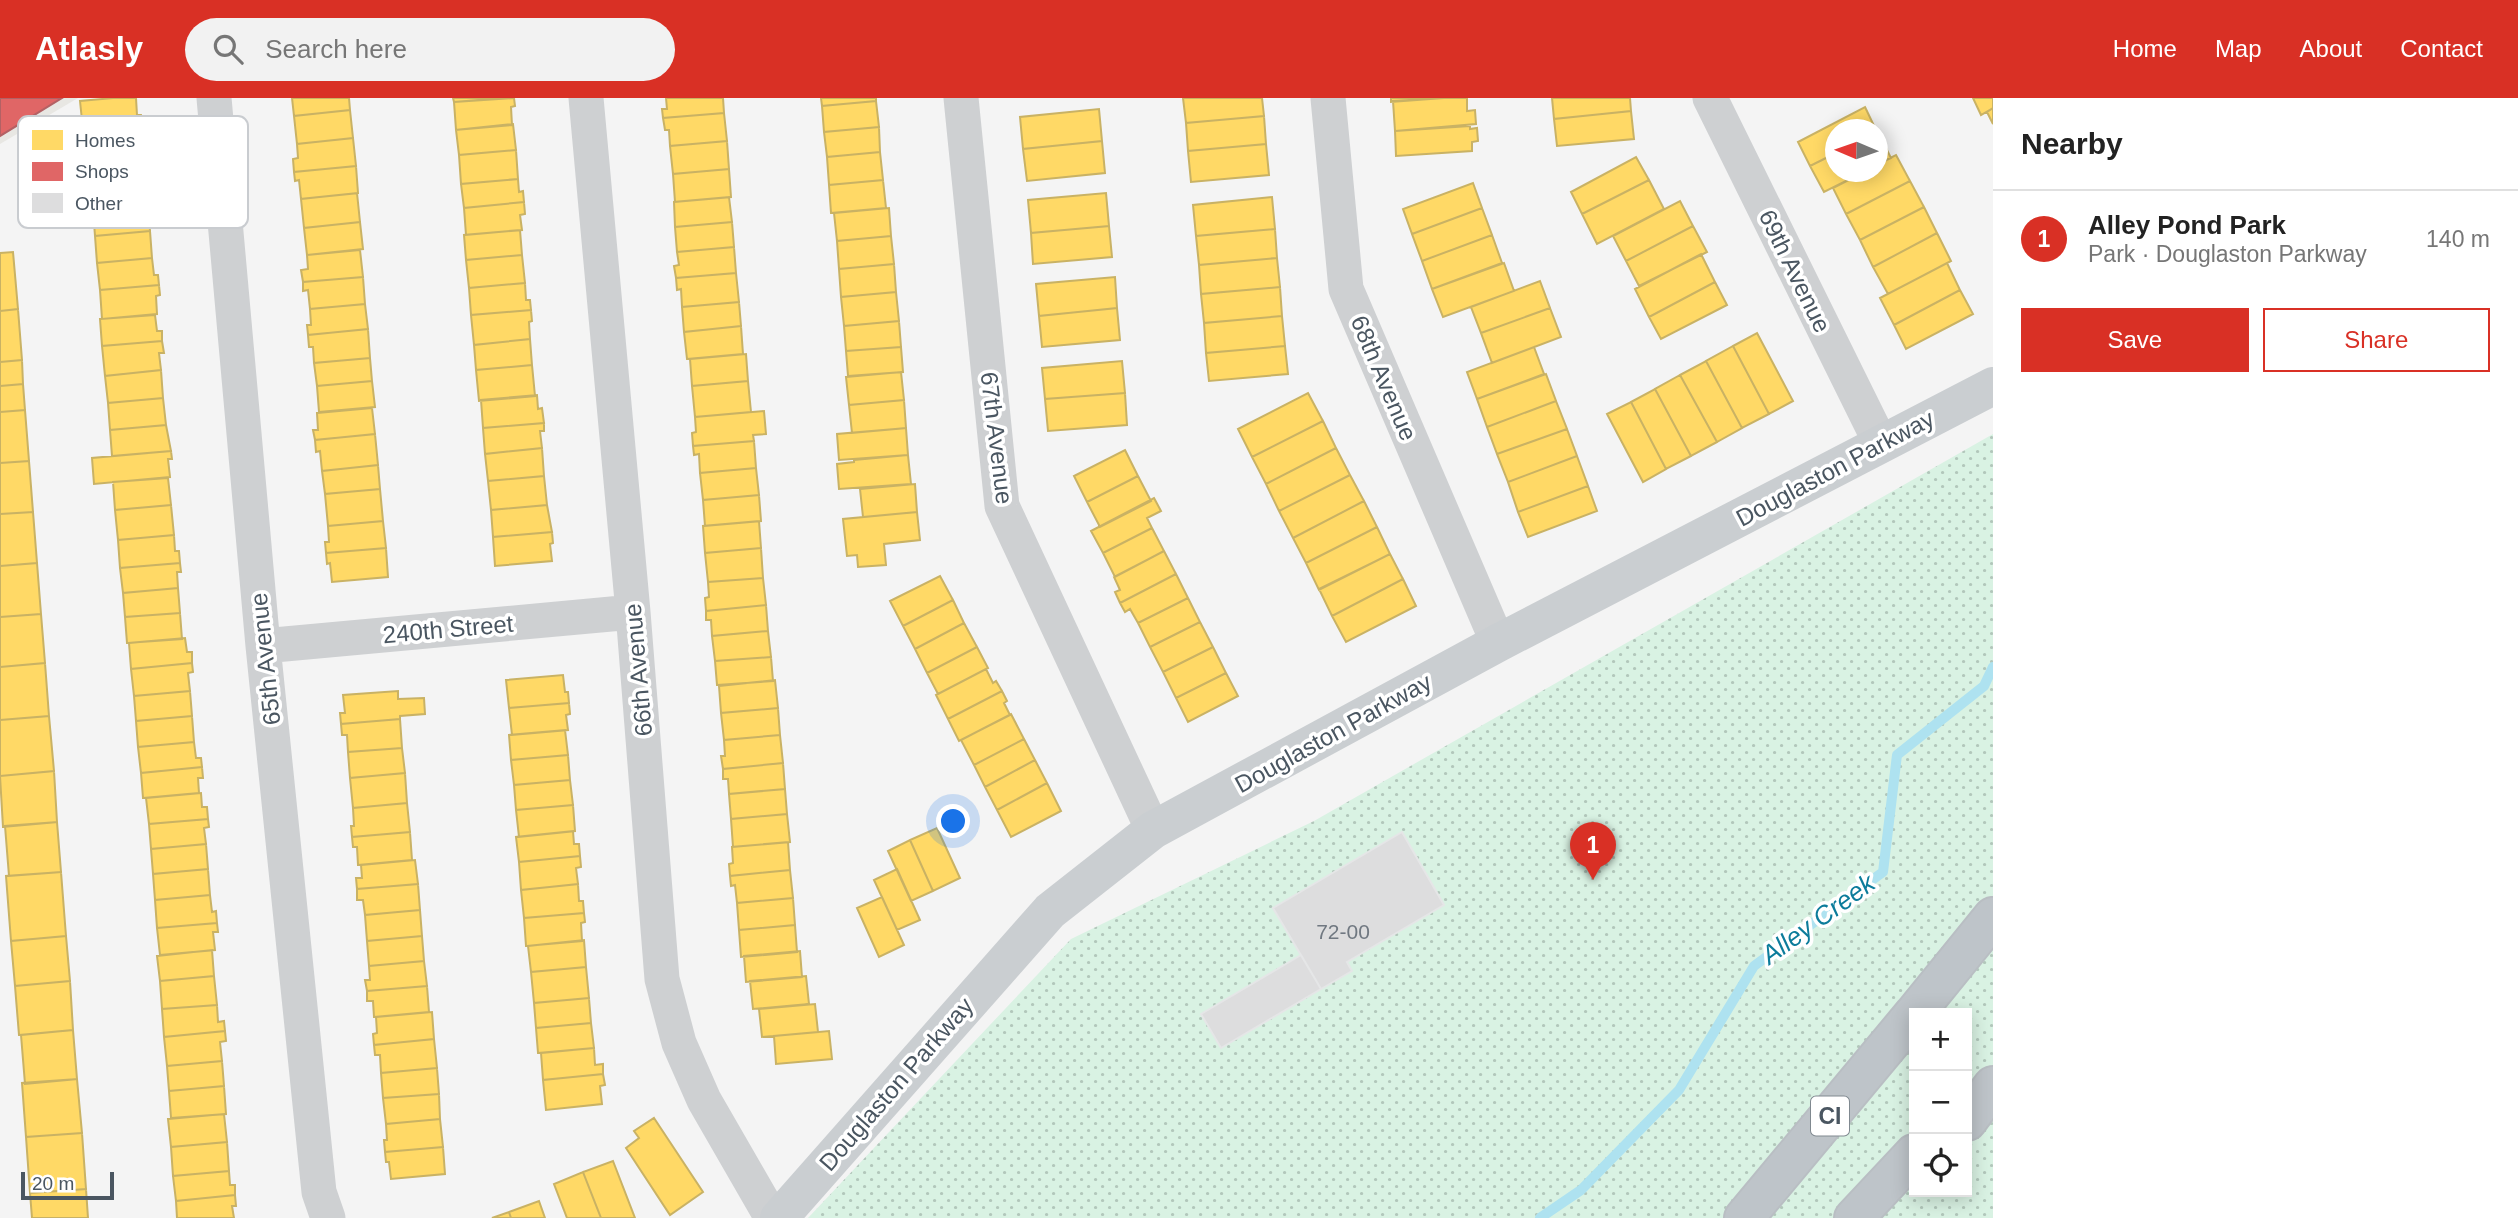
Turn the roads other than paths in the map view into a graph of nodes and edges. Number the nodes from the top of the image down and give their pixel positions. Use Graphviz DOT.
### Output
graph roads {
  1 [pos="214,98"];
  2 [pos="586,98"];
  3 [pos="961,98"];
  4 [pos="1328,98"];
  5 [pos="1710,98"];
  6 [pos="216,116"];
  7 [pos="226,228"];
  8 [pos="1993,386"];
  9 [pos="1881,444"];
  10 [pos="633,612"];
  11 [pos="1498,643"];
  12 [pos="263,646"];
  13 [pos="1153,830"];
  14 [pos="1993,917"];
  15 [pos="1919,1008"];
  16 [pos="1909,1020"];
  17 [pos="1993,1061"];
  18 [pos="1993,1086"];
  19 [pos="1972,1087"];
  20 [pos="1972,1114"];
  21 [pos="1909,1159"];
  22 [pos="1909,1194"];
  23 [pos="328,1218"];
  24 [pos="772,1218"];
  25 [pos="779,1218"];
  26 [pos="1744,1218"];
  27 [pos="1854,1218"];
  28 [pos="1890,1218"];
  1 -- 6 [label="street, 65th Avenue"];
  2 -- 10 [label="street, 66th Avenue"];
  3 -- 13 [label="street, 67th Avenue"];
  4 -- 11 [label="street, 68th Avenue"];
  5 -- 9 [label="street, 69th Avenue"];
  7 -- 12 [label="street, 65th Avenue"];
  8 -- 9 [label="main road, Douglaston Parkway"];
  9 -- 11 [label="main road, Douglaston Parkway"];
  10 -- 12 [label="street, 240th Street"];
  10 -- 24 [label="street, 66th Avenue"];
  11 -- 13 [label="main road, Douglaston Parkway"];
  12 -- 23 [label="street, 65th Avenue"];
  13 -- 25 [label="main road, Douglaston Parkway"];
  14 -- 15 [label="highway, CI"];
  16 -- 26 [label="highway, CI"];
  17 -- 19 [label="highway"];
  18 -- 20 [label="highway"];
  21 -- 27 [label="highway"];
  22 -- 28 [label="highway"];
}
